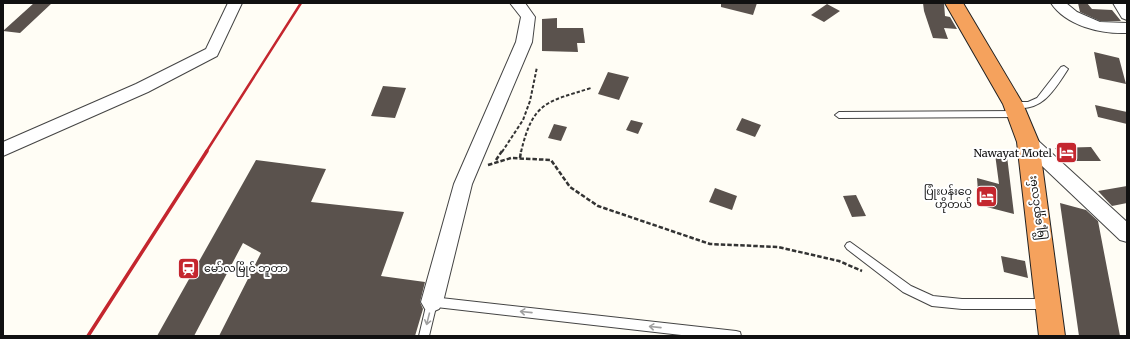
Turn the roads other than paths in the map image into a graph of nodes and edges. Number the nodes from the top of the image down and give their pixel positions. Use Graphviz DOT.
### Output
graph roads {
  1 [pos="235,3"];
  2 [pos="517,3"];
  3 [pos="954,3"];
  4 [pos="1058,3"];
  5 [pos="1120,3"];
  6 [pos="1127,14"];
  7 [pos="1127,28"];
  8 [pos="1064,69"];
  9 [pos="1015,109"];
  10 [pos="839,115"];
  11 [pos="1028,142"];
  12 [pos="3,149"];
  13 [pos="1127,234"];
  14 [pos="850,246"];
  15 [pos="432,302"];
  16 [pos="1048,304"];
  17 [pos="424,336"];
  18 [pos="736,336"];
  19 [pos="1052,336"];
  1 -- 12 [label="street"];
  2 -- 15 [label="street"];
  3 -- 9 [label="highway, မြို့ရှောင်လမ်း"];
  4 -- 7 [label="street"];
  5 -- 6 [label="street"];
  8 -- 9 [label="lane"];
  9 -- 10 [label="lane"];
  9 -- 11 [label="highway, မြို့ရှောင်လမ်း"];
  11 -- 13 [label="street"];
  11 -- 16 [label="highway, မြို့ရှောင်လမ်း"];
  14 -- 16 [label="lane"];
  15 -- 17 [label="lane, one-way"];
  18 -- 15 [label="lane, one-way"];
  16 -- 19 [label="highway, မြို့ရှောင်လမ်း"];
}
